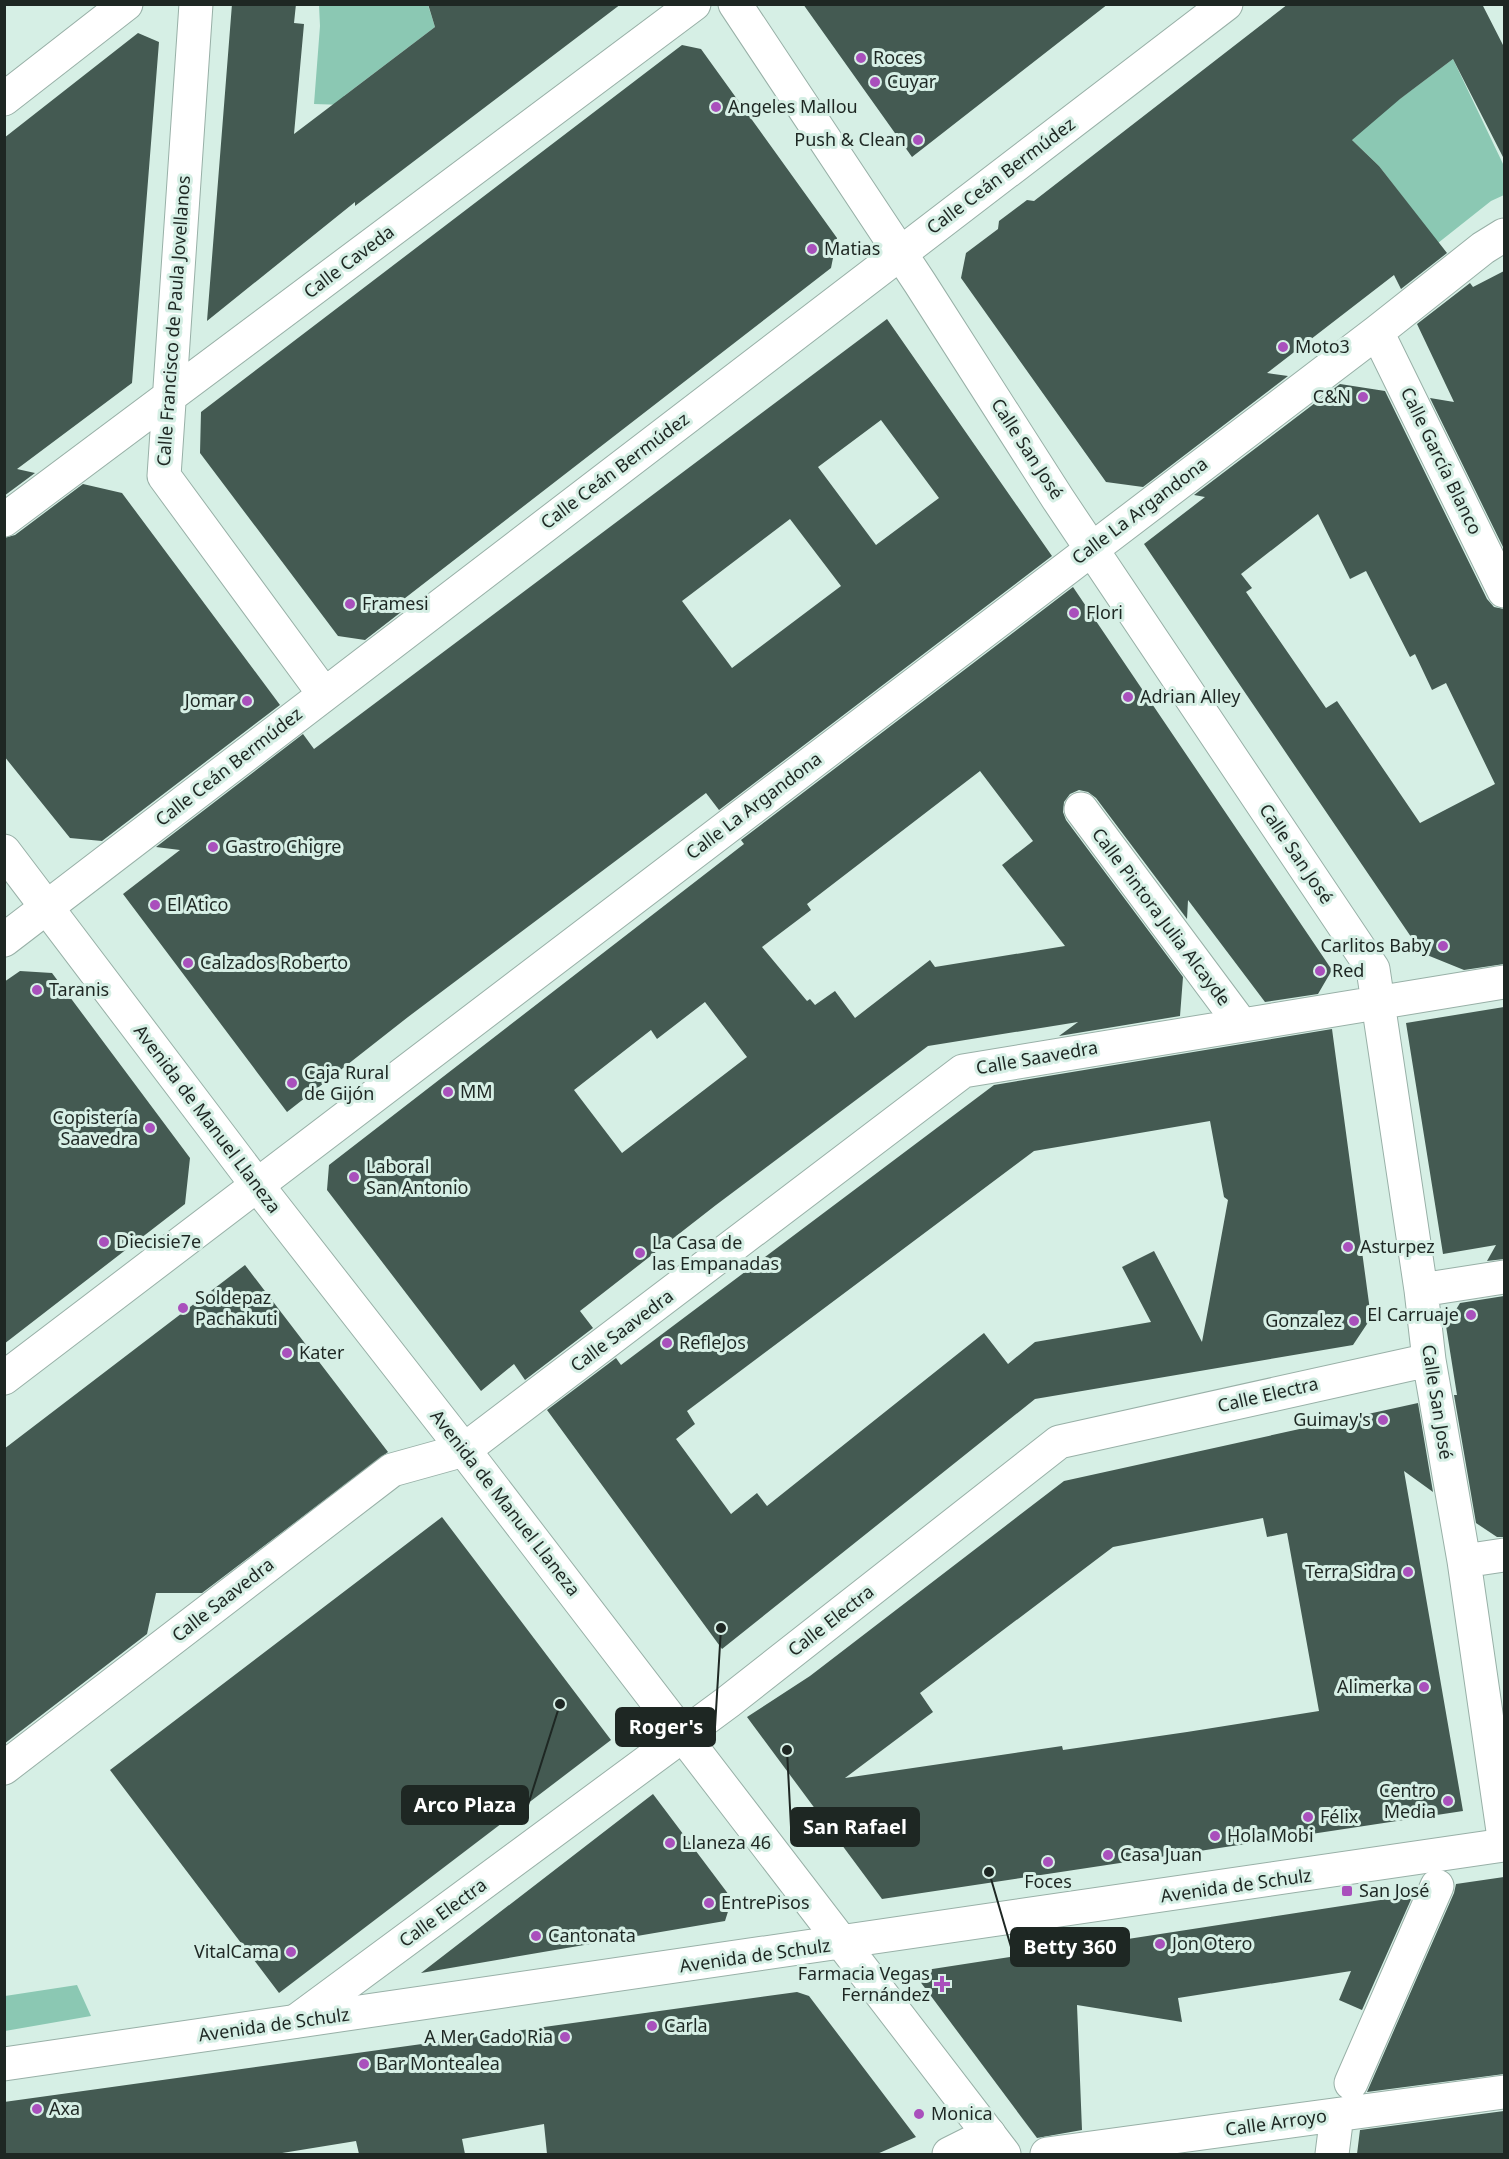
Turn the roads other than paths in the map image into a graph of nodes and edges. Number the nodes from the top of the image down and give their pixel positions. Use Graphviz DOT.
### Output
graph roads {
  1 [pos="126,4"];
  2 [pos="196,4"];
  3 [pos="694,4"];
  4 [pos="735,4"];
  5 [pos="1226,4"];
  6 [pos="4,99"];
  7 [pos="1504,235"];
  8 [pos="900,252"];
  9 [pos="1377,332"];
  10 [pos="169,397"];
  11 [pos="4,520"];
  12 [pos="1092,548"];
  13 [pos="1504,591"];
  14 [pos="324,694"];
  15 [pos="1081,809"];
  16 [pos="4,851"];
  17 [pos="47,906"];
  18 [pos="4,940"];
  19 [pos="1504,982"];
  20 [pos="1378,1001"];
  21 [pos="1241,1024"];
  22 [pos="257,1185"];
  23 [pos="1504,1277"];
  24 [pos="1421,1290"];
  25 [pos="1429,1360"];
  26 [pos="4,1378"];
  27 [pos="464,1450"];
  28 [pos="1504,1555"];
  29 [pos="1464,1561"];
  30 [pos="684,1736"];
  31 [pos="4,1768"];
  32 [pos="1504,1838"];
  33 [pos="1504,1845"];
  34 [pos="1437,1886"];
  35 [pos="844,1944"];
  36 [pos="296,2021"];
  37 [pos="4,2064"];
  38 [pos="1351,2083"];
  39 [pos="1504,2092"];
  40 [pos="1337,2115"];
  41 [pos="997,2144"];
  42 [pos="949,2154"];
  43 [pos="1047,2154"];
  44 [pos="1332,2154"];
  1 -- 6 [label="street"];
  2 -- 10 [label="street, Calle Francisco de Paula Jovellanos"];
  3 -- 10 [label="street, Calle Caveda"];
  4 -- 8 [label="street, Calle San José"];
  5 -- 8 [label="street, Calle Ceán Bermúdez"];
  7 -- 9 [label="street, Calle La Argandona"];
  8 -- 12 [label="street, Calle San José"];
  8 -- 14 [label="street, Calle Ceán Bermúdez"];
  9 -- 12 [label="street, Calle La Argandona"];
  9 -- 13 [label="street, Calle García Blanco"];
  10 -- 11 [label="street, Calle Caveda"];
  10 -- 14 [label="street, Calle Francisco de Paula Jovellanos"];
  12 -- 20 [label="street, Calle San José"];
  12 -- 22 [label="street, Calle La Argandona"];
  14 -- 17 [label="street, Calle Ceán Bermúdez"];
  15 -- 21 [label="street, Calle Pintora Julia Alcayde"];
  16 -- 17 [label="street, Avenida de Manuel Llaneza"];
  17 -- 18 [label="street, Calle Ceán Bermúdez"];
  17 -- 22 [label="street, Avenida de Manuel Llaneza"];
  19 -- 20 [label="street, Calle Saavedra"];
  20 -- 21 [label="street, Calle Saavedra"];
  20 -- 24 [label="street, Calle San José"];
  21 -- 27 [label="street, Calle Saavedra"];
  22 -- 26 [label="street, Calle La Argandona"];
  22 -- 27 [label="street, Avenida de Manuel Llaneza"];
  23 -- 24 [label="street"];
  24 -- 25 [label="street, Calle San José"];
  25 -- 29 [label="street, Calle San José"];
  25 -- 30 [label="street, Calle Electra"];
  27 -- 30 [label="street, Avenida de Manuel Llaneza"];
  27 -- 31 [label="street, Calle Saavedra"];
  28 -- 29 [label="street"];
  29 -- 32 [label="street, Calle San José"];
  30 -- 35 [label="street, Avenida de Manuel Llaneza"];
  30 -- 36 [label="street, Calle Electra"];
  33 -- 35 [label="street, Avenida de Schulz"];
  34 -- 38 [label="street"];
  35 -- 36 [label="street, Avenida de Schulz"];
  35 -- 41 [label="street, Avenida de Manuel Llaneza"];
  36 -- 37 [label="street, Avenida de Schulz"];
  39 -- 40 [label="street, Calle Arroyo"];
  40 -- 43 [label="street, Calle Arroyo"];
  40 -- 44 [label="street"];
  41 -- 42 [label="street"];
}
